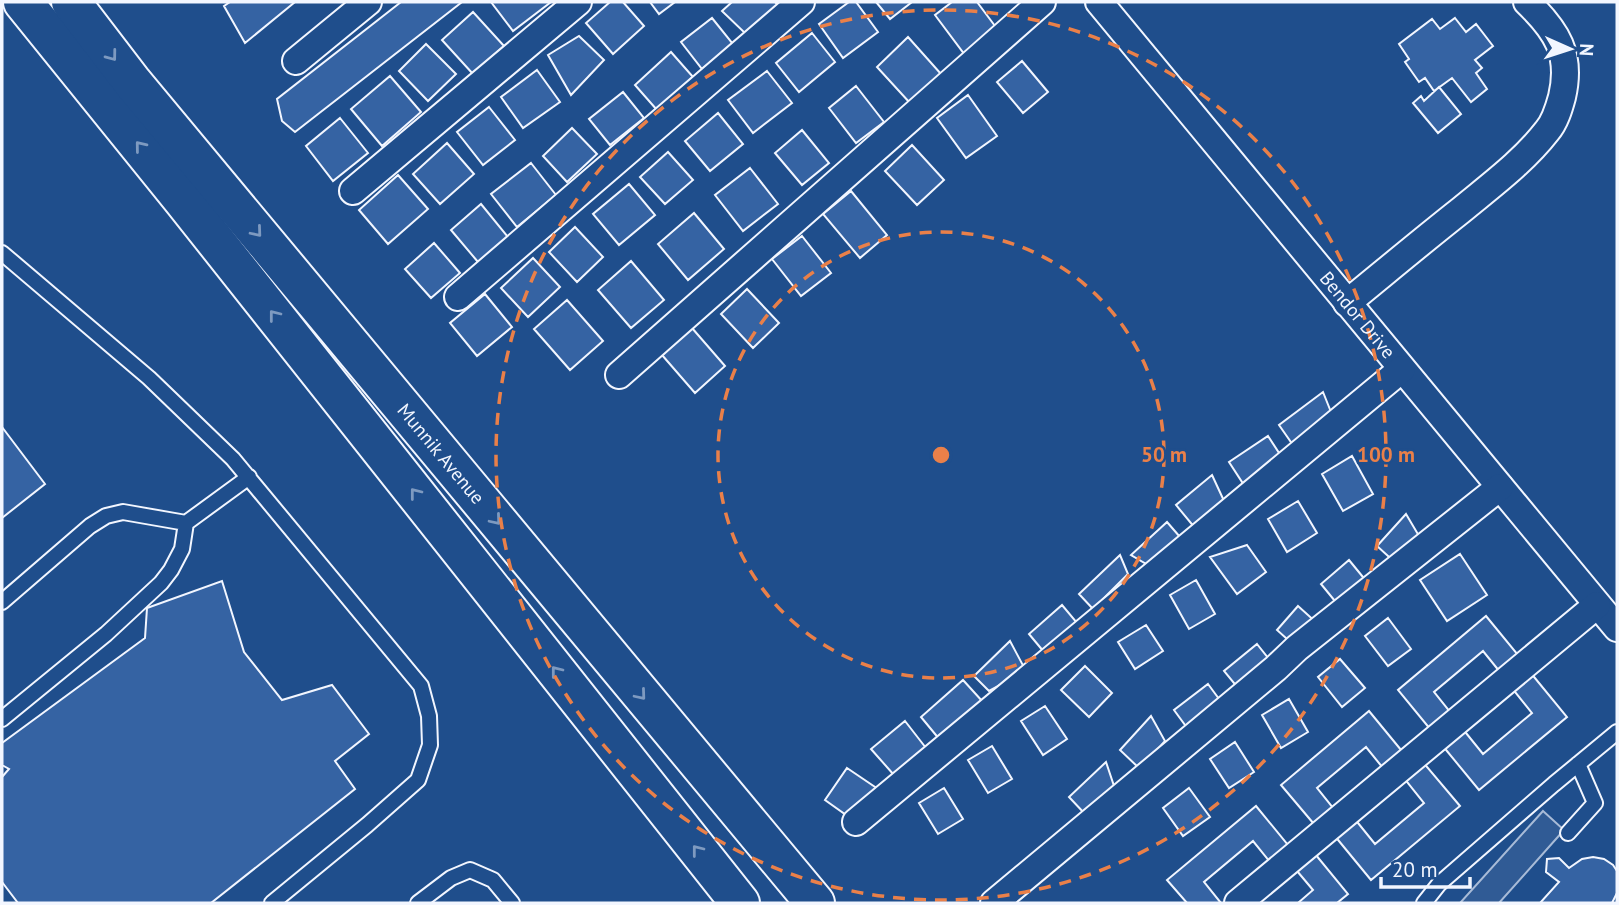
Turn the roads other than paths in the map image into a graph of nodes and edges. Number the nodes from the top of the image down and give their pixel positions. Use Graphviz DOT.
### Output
graph roads {
  1 [pos="23,2"];
  2 [pos="71,2"];
  3 [pos="368,2"];
  4 [pos="578,2"];
  5 [pos="801,2"];
  6 [pos="1042,2"];
  7 [pos="1099,2"];
  8 [pos="1527,2"];
  9 [pos="296,61"];
  10 [pos="353,191"];
  11 [pos="2,253"];
  12 [pos="458,297"];
  13 [pos="1347,303"];
  14 [pos="1402,369"];
  15 [pos="618,374"];
  16 [pos="249,477"];
  17 [pos="1500,488"];
  18 [pos="186,523"];
  19 [pos="2,601"];
  20 [pos="1597,605"];
  21 [pos="1617,628"];
  22 [pos="2,719"];
  23 [pos="1617,732"];
  24 [pos="1578,764"];
  25 [pos="856,821"];
  26 [pos="1568,833"];
  27 [pos="272,903"];
  28 [pos="418,903"];
  29 [pos="512,903"];
  30 [pos="740,903"];
  31 [pos="815,903"];
  32 [pos="994,903"];
  33 [pos="1238,903"];
  34 [pos="1424,903"];
  30 -- 1 [label="main road, one-way"];
  2 -- 31 [label="main road, Munnik Avenue, one-way"];
  3 -- 9 [label="street"];
  4 -- 10 [label="street"];
  5 -- 12 [label="street"];
  6 -- 15 [label="street"];
  7 -- 13 [label="street, Bendor Drive"];
  8 -- 13 [label="street"];
  11 -- 16 [label="lane"];
  13 -- 14 [label="street, Bendor Drive"];
  14 -- 17 [label="street, Bendor Drive"];
  14 -- 25 [label="street"];
  16 -- 18 [label="lane"];
  16 -- 27 [label="lane"];
  17 -- 20 [label="street, Bendor Drive"];
  17 -- 32 [label="street"];
  18 -- 19 [label="lane"];
  18 -- 22 [label="lane"];
  20 -- 21 [label="street, Bendor Drive"];
  20 -- 33 [label="street"];
  23 -- 24 [label="lane"];
  24 -- 26 [label="lane"];
  24 -- 34 [label="lane"];
  28 -- 29 [label="lane"];
}
